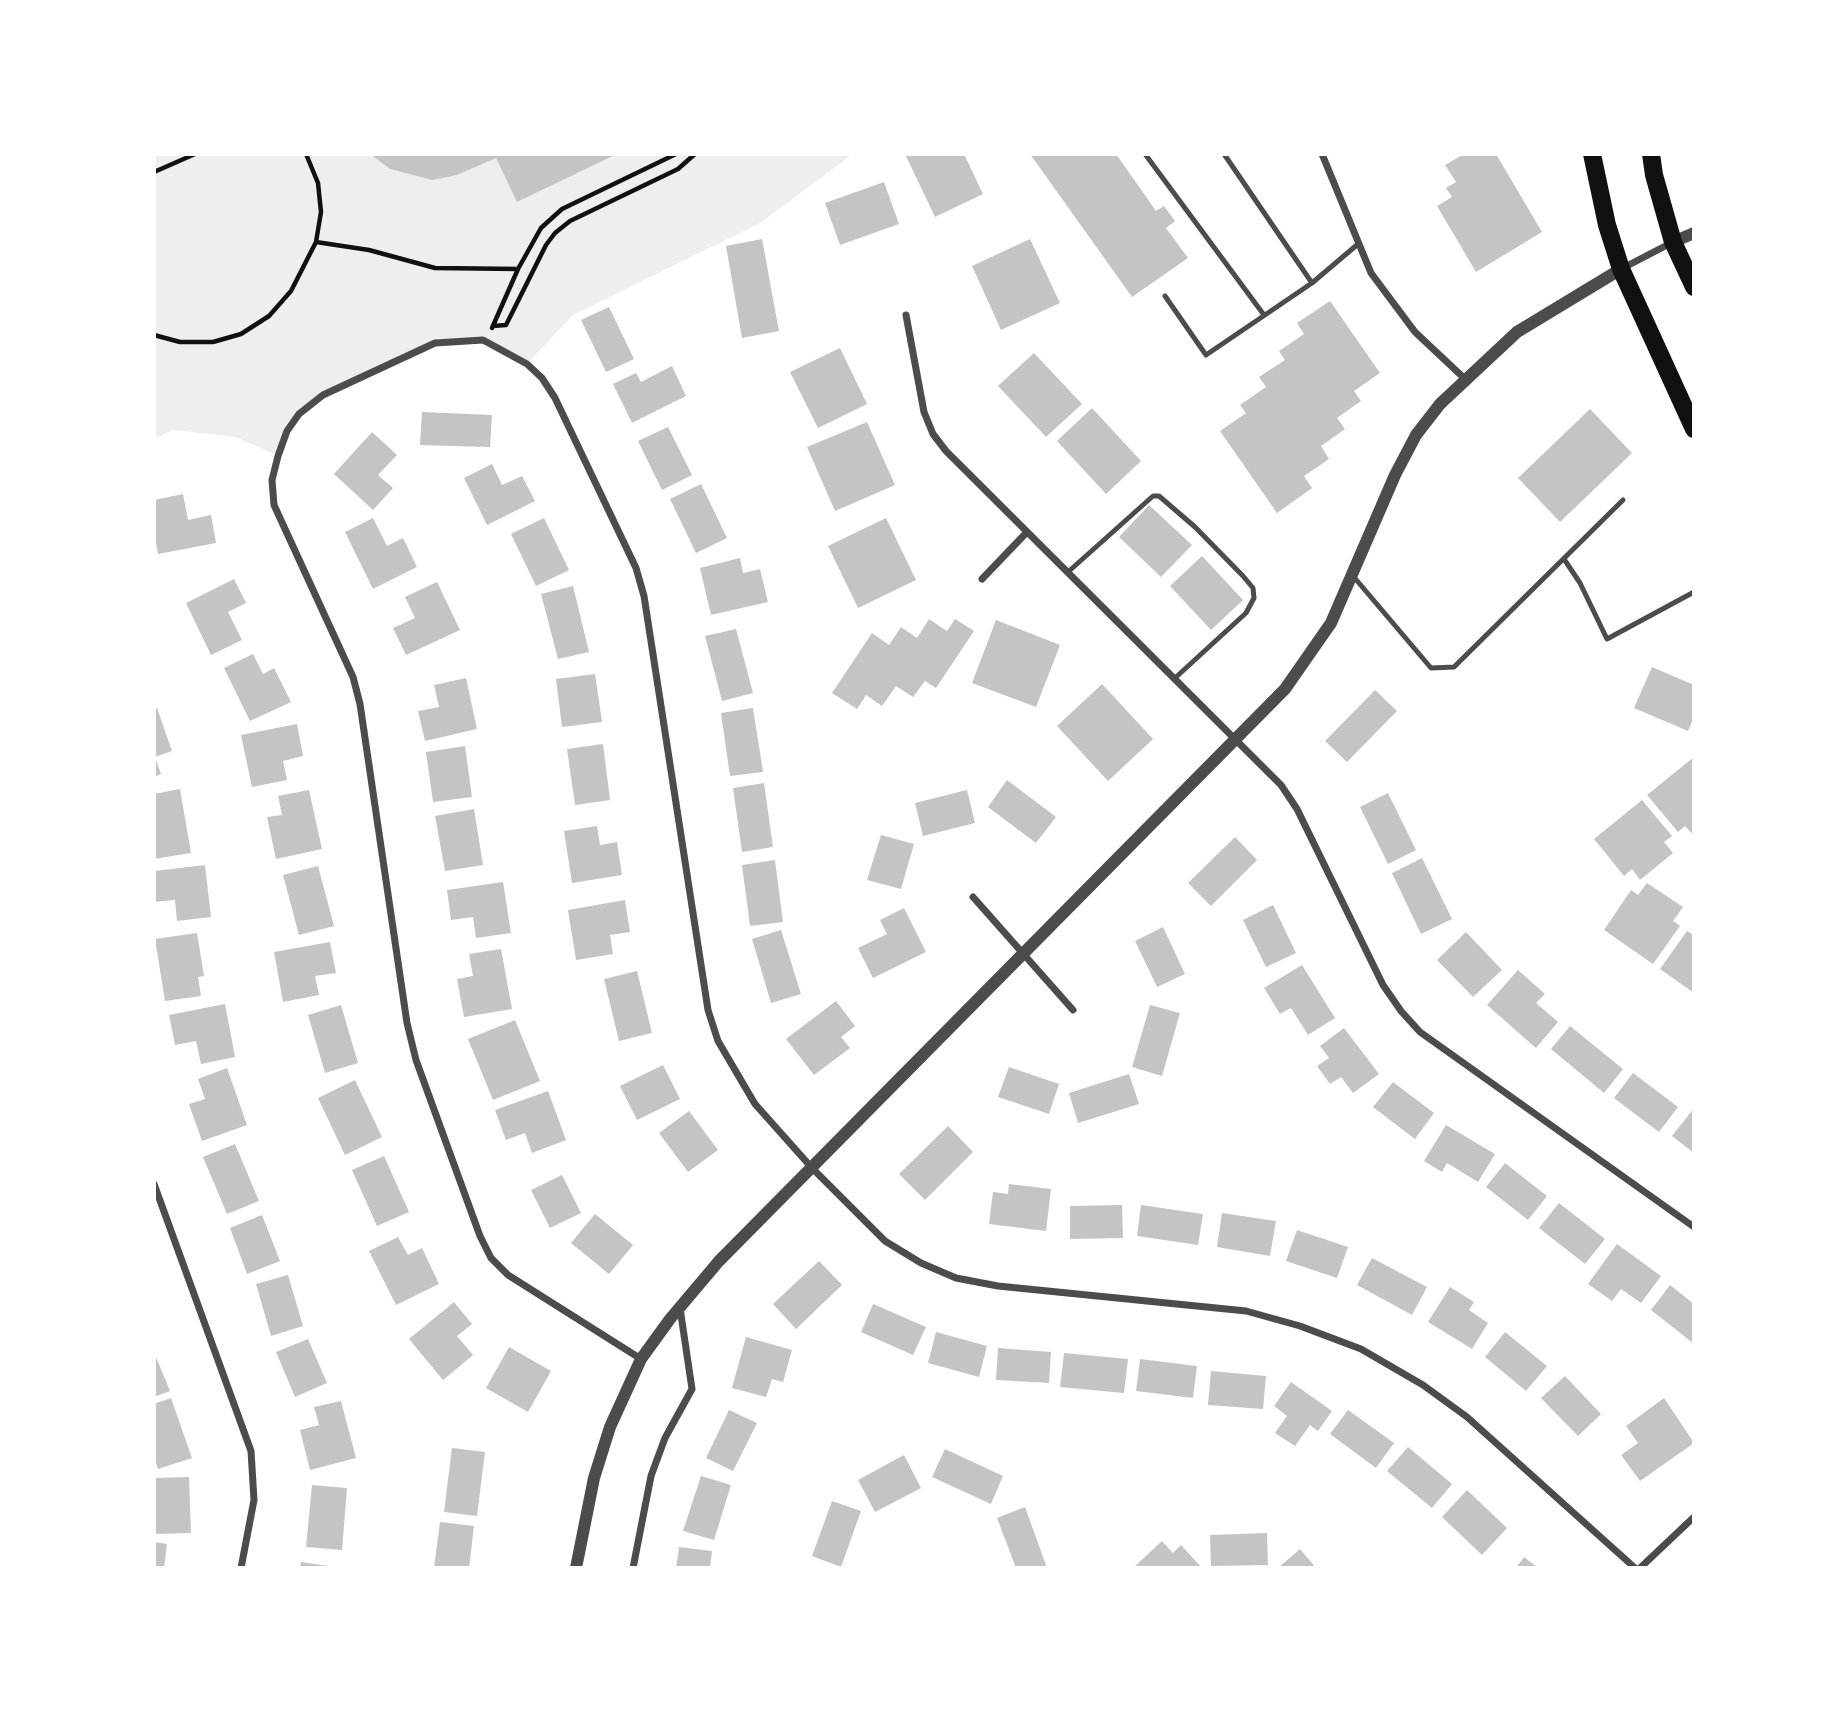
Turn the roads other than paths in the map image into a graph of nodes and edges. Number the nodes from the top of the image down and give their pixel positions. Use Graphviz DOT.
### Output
graph roads {
  1 [pos="1145,154"];
  2 [pos="1224,154"];
  3 [pos="1322,154"];
  4 [pos="1592,154"];
  5 [pos="1651,154"];
  6 [pos="1694,233"];
  7 [pos="1673,242"];
  8 [pos="1358,244"];
  9 [pos="1621,269"];
  10 [pos="1312,283"];
  11 [pos="1694,287"];
  12 [pos="1165,296"];
  13 [pos="906,315"];
  14 [pos="1264,315"];
  15 [pos="1464,378"];
  16 [pos="1694,429"];
  17 [pos="1623,500"];
  18 [pos="1027,532"];
  19 [pos="1564,559"];
  20 [pos="1068,572"];
  21 [pos="1353,576"];
  22 [pos="982,579"];
  23 [pos="1694,592"];
  24 [pos="1175,678"];
  25 [pos="1237,740"];
  26 [pos="973,897"];
  27 [pos="1024,955"];
  28 [pos="1073,1010"];
  29 [pos="812,1168"];
  30 [pos="154,1184"];
  31 [pos="1694,1227"];
  32 [pos="680,1308"];
  33 [pos="641,1359"];
  34 [pos="1694,1517"];
  35 [pos="241,1568"];
  36 [pos="576,1568"];
  37 [pos="632,1568"];
  38 [pos="1637,1568"];
  1 -- 14 [label="lane"];
  2 -- 10 [label="lane"];
  3 -- 8 [label="street"];
  4 -- 9 [label="main road"];
  5 -- 7 [label="main road"];
  6 -- 7 [label="street"];
  7 -- 9 [label="street"];
  7 -- 11 [label="main road"];
  8 -- 10 [label="lane"];
  8 -- 15 [label="street"];
  9 -- 15 [label="street"];
  9 -- 16 [label="main road"];
  10 -- 14 [label="lane"];
  12 -- 14 [label="lane"];
  13 -- 18 [label="street"];
  15 -- 21 [label="street"];
  17 -- 19 [label="lane"];
  18 -- 20 [label="street"];
  18 -- 22 [label="street"];
  19 -- 21 [label="lane"];
  19 -- 23 [label="lane"];
  20 -- 24 [label="street"];
  20 -- 24 [label="lane"];
  21 -- 25 [label="street"];
  24 -- 25 [label="street"];
  25 -- 27 [label="street"];
  25 -- 31 [label="street"];
  26 -- 27 [label="street"];
  27 -- 28 [label="street"];
  27 -- 29 [label="street"];
  29 -- 32 [label="street"];
  29 -- 33 [label="street"];
  29 -- 38 [label="street"];
  30 -- 35 [label="street"];
  32 -- 33 [label="street"];
  32 -- 37 [label="street"];
  33 -- 36 [label="street"];
  34 -- 38 [label="street"];
}
